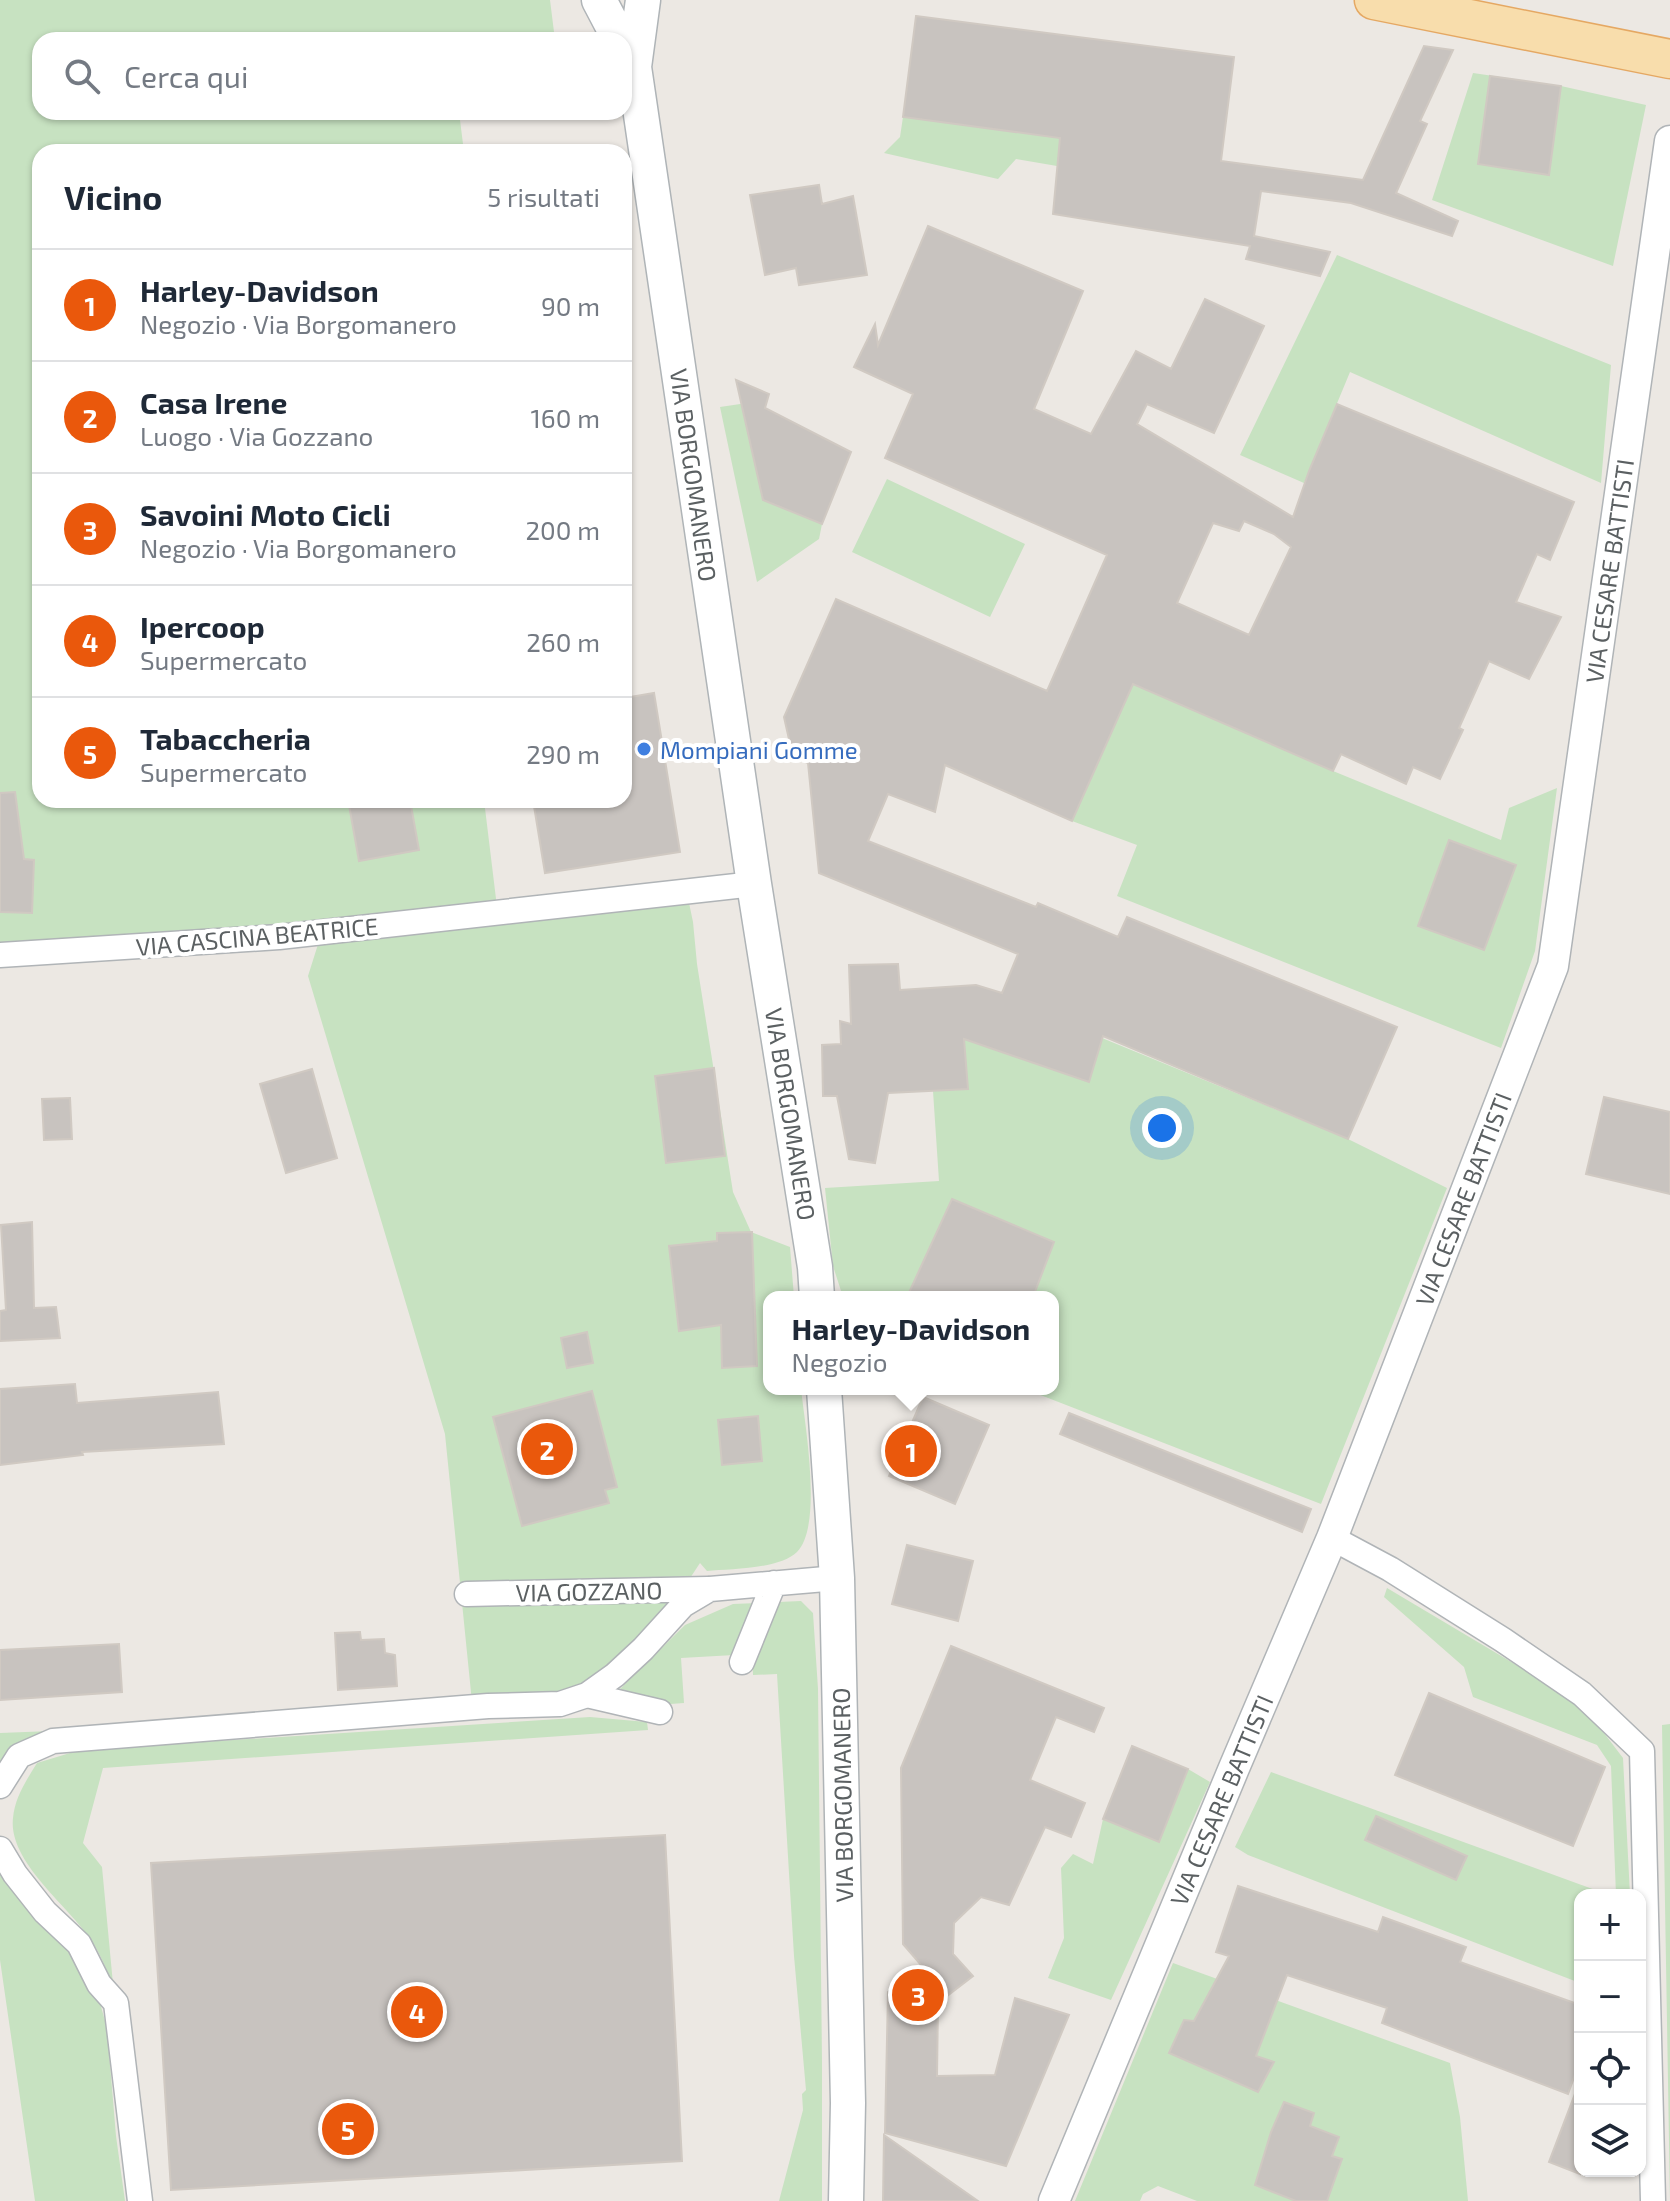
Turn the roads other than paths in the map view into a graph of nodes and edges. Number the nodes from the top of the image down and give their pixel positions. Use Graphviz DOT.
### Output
graph roads {
  1 [pos="599,0"];
  2 [pos="643,0"];
  3 [pos="1374,0"];
  4 [pos="616,32"];
  5 [pos="632,34"];
  6 [pos="1670,59"];
  7 [pos="632,91"];
  8 [pos="1670,141"];
  9 [pos="754,884"];
  10 [pos="0,955"];
  11 [pos="817,1291"];
  12 [pos="824,1395"];
  13 [pos="1332,1538"];
  14 [pos="837,1578"];
  15 [pos="774,1583"];
  16 [pos="710,1589"];
  17 [pos="467,1594"];
  18 [pos="742,1662"];
  19 [pos="587,1695"];
  20 [pos="660,1712"];
  21 [pos="0,1786"];
  22 [pos="0,1849"];
  23 [pos="140,2201"];
  24 [pos="846,2201"];
  25 [pos="1054,2201"];
  26 [pos="1653,2201"];
  1 -- 4 [label="main road, VIA BORGOMANERO"];
  2 -- 5 [label="main road, VIA BORGOMANERO"];
  3 -- 6 [label="main road"];
  7 -- 9 [label="main road, VIA BORGOMANERO"];
  8 -- 13 [label="street, VIA CESARE BATTISTI"];
  9 -- 10 [label="street, VIA CASCINA BEATRICE"];
  9 -- 11 [label="main road, VIA BORGOMANERO"];
  12 -- 14 [label="main road, VIA BORGOMANERO"];
  13 -- 25 [label="street, VIA CESARE BATTISTI"];
  13 -- 26 [label="street"];
  14 -- 15 [label="street, VIA GOZZANO"];
  14 -- 24 [label="main road, VIA BORGOMANERO"];
  15 -- 16 [label="street, VIA GOZZANO"];
  15 -- 18 [label="street"];
  16 -- 17 [label="street, VIA GOZZANO"];
  16 -- 19 [label="street, VIA GOZZANO"];
  19 -- 20 [label="street"];
  19 -- 21 [label="street"];
  22 -- 23 [label="street"];
}
